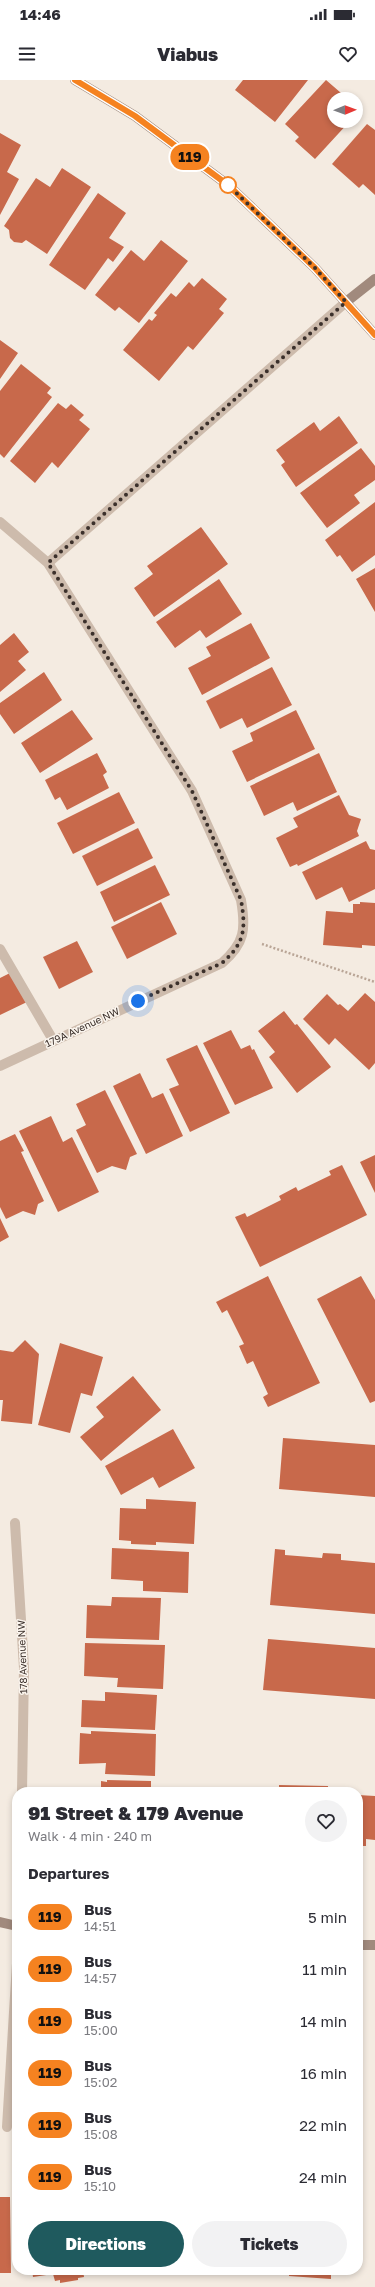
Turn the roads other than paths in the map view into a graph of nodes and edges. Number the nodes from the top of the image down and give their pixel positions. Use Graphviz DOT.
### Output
graph roads {
  1 [pos="74,80"];
  2 [pos="375,279"];
  3 [pos="346,302"];
  4 [pos="375,335"];
  5 [pos="0,522"];
  6 [pos="48,563"];
  7 [pos="0,949"];
  8 [pos="53,1040"];
  9 [pos="0,1066"];
  10 [pos="15,1523"];
  11 [pos="22,1787"];
  12 [pos="0,1922"];
  13 [pos="12,1925"];
  14 [pos="363,1945"];
  15 [pos="375,1945"];
  16 [pos="12,2045"];
  17 [pos="7,2127"];
  1 -- 3 [label="street"];
  2 -- 3 [label="street"];
  3 -- 4 [label="street"];
  3 -- 6 [label="street"];
  5 -- 6 [label="street"];
  6 -- 8 [label="street, 179A Avenue NW"];
  7 -- 8 [label="street"];
  8 -- 9 [label="street, 179A Avenue NW"];
  10 -- 11 [label="street, 178 Avenue NW"];
  12 -- 13 [label="street"];
  14 -- 15 [label="street"];
  16 -- 17 [label="street"];
}
